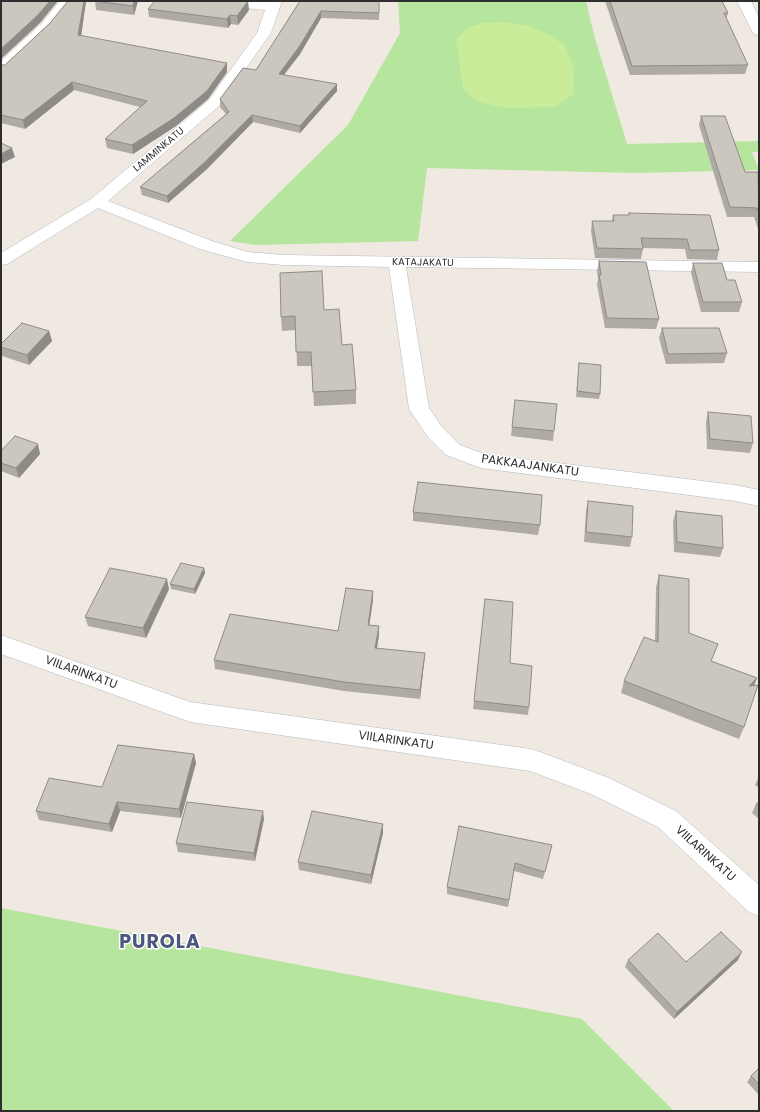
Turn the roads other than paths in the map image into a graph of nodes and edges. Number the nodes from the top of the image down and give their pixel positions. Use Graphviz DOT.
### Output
graph roads {
  1 [pos="67,1"];
  2 [pos="216,1"];
  3 [pos="744,1"];
  4 [pos="275,4"];
  5 [pos="759,31"];
  6 [pos="1,69"];
  7 [pos="98,202"];
  8 [pos="1,260"];
  9 [pos="397,262"];
  10 [pos="759,267"];
  11 [pos="759,498"];
  12 [pos="1,644"];
  13 [pos="759,903"];
  1 -- 6 [label="street"];
  2 -- 4 [label="street"];
  3 -- 5 [label="street"];
  4 -- 7 [label="street, LAMMINKATU"];
  7 -- 8 [label="street, LAMMINKATU"];
  7 -- 9 [label="street, KATAJAKATU"];
  9 -- 10 [label="street, KATAJAKATU"];
  9 -- 11 [label="street, PAKKAAJANKATU"];
  12 -- 13 [label="street, VIILARINKATU"];
}
